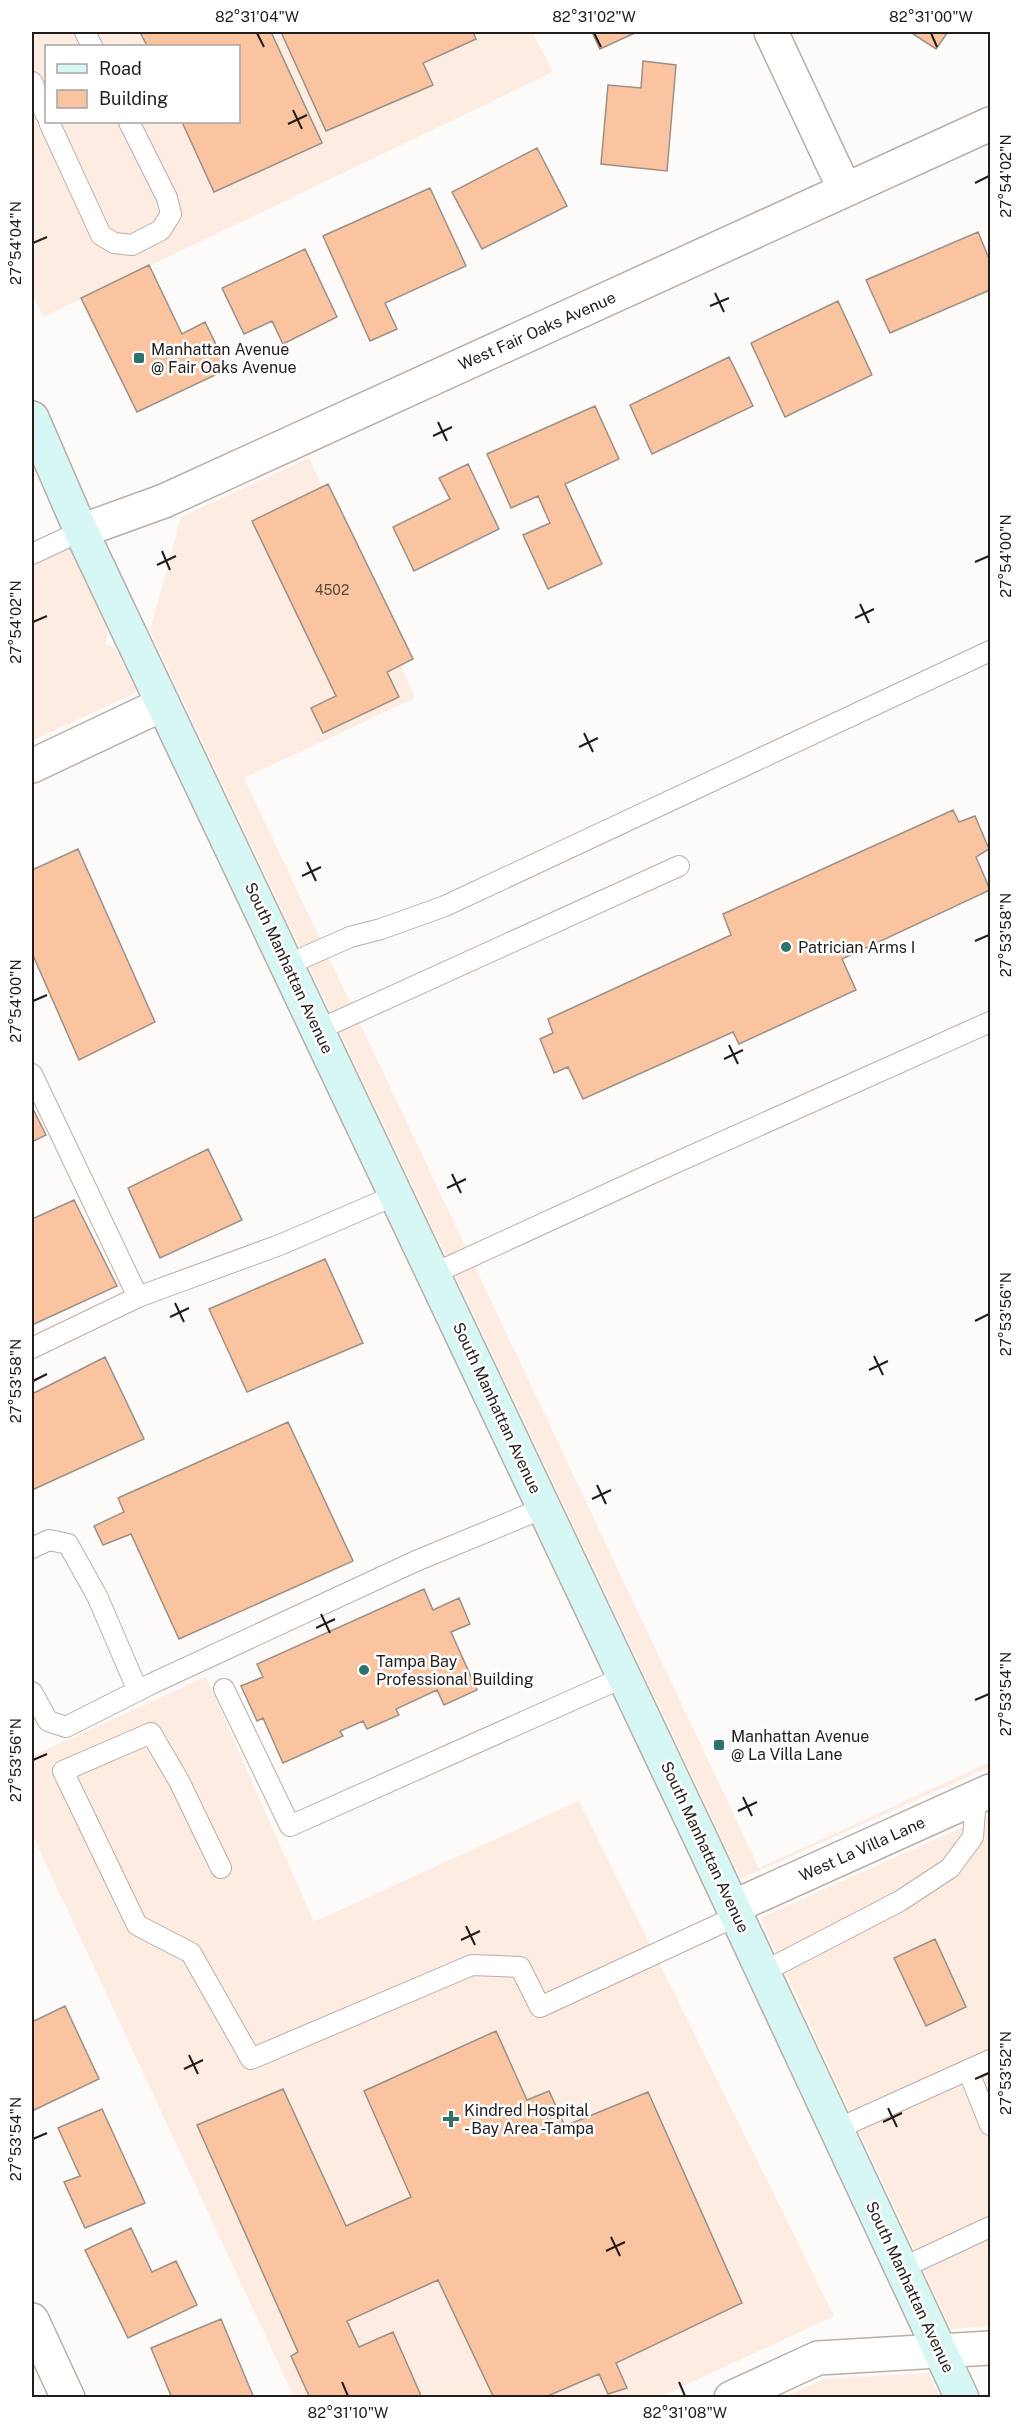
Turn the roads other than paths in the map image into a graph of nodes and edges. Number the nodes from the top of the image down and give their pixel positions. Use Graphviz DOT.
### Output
graph roads {
  1 [pos="771,32"];
  2 [pos="32,82"];
  3 [pos="45,113"];
  4 [pos="49,123"];
  5 [pos="130,123"];
  6 [pos="990,124"];
  7 [pos="845,190"];
  8 [pos="32,418"];
  9 [pos="40,458"];
  10 [pos="81,531"];
  11 [pos="32,554"];
  12 [pos="990,651"];
  13 [pos="164,704"];
  14 [pos="32,766"];
  15 [pos="679,866"];
  16 [pos="287,966"];
  17 [pos="990,1022"];
  18 [pos="318,1030"];
  19 [pos="32,1074"];
  20 [pos="396,1195"];
  21 [pos="433,1274"];
  22 [pos="138,1297"];
  23 [pos="32,1348"];
  24 [pos="544,1508"];
  25 [pos="32,1548"];
  26 [pos="624,1677"];
  27 [pos="224,1689"];
  28 [pos="138,1691"];
  29 [pos="32,1692"];
  30 [pos="983,1794"];
  31 [pos="221,1868"];
  32 [pos="735,1911"];
  33 [pos="763,1972"];
  34 [pos="990,2060"];
  35 [pos="968,2070"];
  36 [pos="990,2125"];
  37 [pos="837,2129"];
  38 [pos="990,2227"];
  39 [pos="902,2268"];
  40 [pos="32,2320"];
  41 [pos="990,2348"];
  42 [pos="940,2351"];
  43 [pos="68,2397"];
  44 [pos="732,2397"];
  45 [pos="962,2397"];
  1 -- 7 [label="street"];
  2 -- 3 [label="lane"];
  4 -- 5 [label="lane"];
  6 -- 7 [label="street, West Fair Oaks Avenue"];
  7 -- 10 [label="street, West Fair Oaks Avenue"];
  8 -- 9 [label="main road, South Manhattan Avenue"];
  9 -- 10 [label="main road, South Manhattan Avenue"];
  10 -- 11 [label="lane"];
  10 -- 13 [label="main road, South Manhattan Avenue"];
  12 -- 16 [label="lane"];
  13 -- 14 [label="street"];
  13 -- 16 [label="main road, South Manhattan Avenue"];
  15 -- 18 [label="lane"];
  16 -- 18 [label="main road, South Manhattan Avenue"];
  17 -- 21 [label="lane"];
  18 -- 20 [label="main road, South Manhattan Avenue"];
  19 -- 22 [label="lane"];
  20 -- 21 [label="main road, South Manhattan Avenue"];
  20 -- 22 [label="lane"];
  21 -- 24 [label="main road, South Manhattan Avenue"];
  22 -- 23 [label="lane"];
  24 -- 26 [label="main road, South Manhattan Avenue"];
  24 -- 28 [label="lane"];
  25 -- 28 [label="lane"];
  26 -- 27 [label="lane"];
  26 -- 32 [label="main road, South Manhattan Avenue"];
  28 -- 29 [label="lane"];
  30 -- 32 [label="street, West La Villa Lane"];
  30 -- 33 [label="lane"];
  31 -- 32 [label="lane"];
  32 -- 33 [label="main road, South Manhattan Avenue"];
  33 -- 37 [label="main road, South Manhattan Avenue"];
  34 -- 35 [label="lane"];
  35 -- 36 [label="lane"];
  35 -- 37 [label="lane"];
  37 -- 39 [label="main road, South Manhattan Avenue"];
  38 -- 39 [label="lane"];
  39 -- 42 [label="main road, South Manhattan Avenue"];
  40 -- 43 [label="street"];
  41 -- 42 [label="street"];
  42 -- 44 [label="street"];
  42 -- 45 [label="main road, South Manhattan Avenue"];
}
